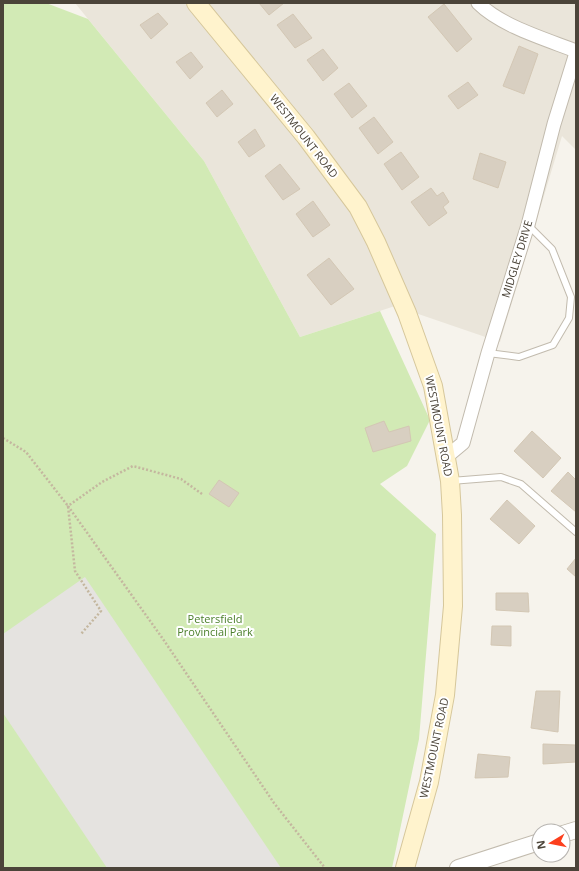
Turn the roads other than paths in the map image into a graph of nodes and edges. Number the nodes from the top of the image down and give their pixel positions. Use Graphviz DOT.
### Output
graph roads {
  1 [pos="196,3"];
  2 [pos="478,3"];
  3 [pos="576,52"];
  4 [pos="528,225"];
  5 [pos="488,353"];
  6 [pos="446,458"];
  7 [pos="450,481"];
  8 [pos="576,532"];
  9 [pos="531,845"];
  10 [pos="405,868"];
  11 [pos="458,868"];
  1 -- 6 [label="main road, WESTMOUNT ROAD"];
  2 -- 3 [label="street"];
  3 -- 4 [label="street, MIDGLEY DRIVE"];
  4 -- 5 [label="street, MIDGLEY DRIVE"];
  4 -- 5 [label="lane"];
  5 -- 6 [label="street, MIDGLEY DRIVE"];
  6 -- 7 [label="main road, WESTMOUNT ROAD"];
  7 -- 8 [label="lane"];
  7 -- 10 [label="main road, WESTMOUNT ROAD"];
  9 -- 11 [label="street"];
}
